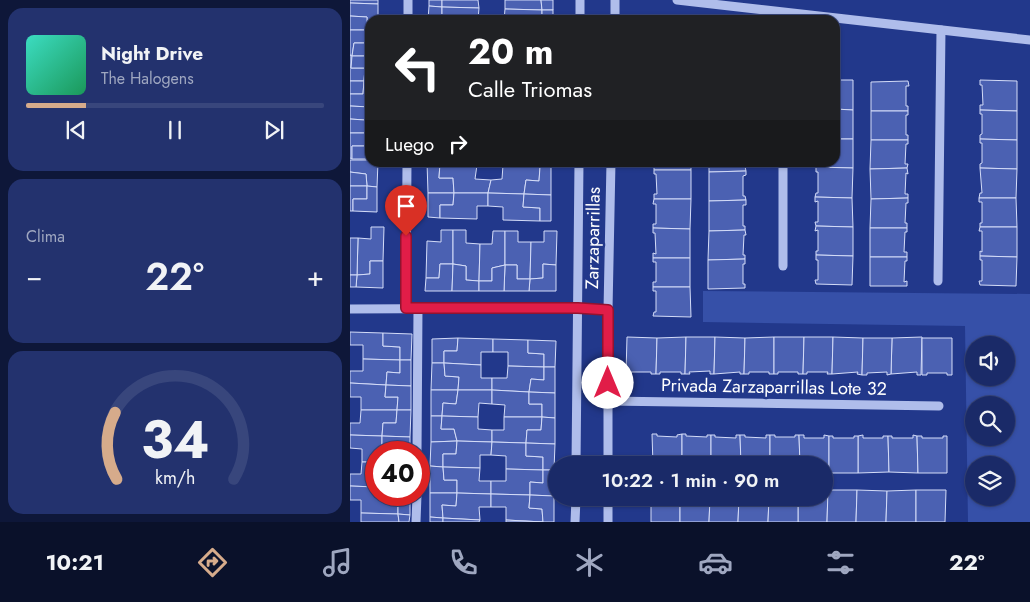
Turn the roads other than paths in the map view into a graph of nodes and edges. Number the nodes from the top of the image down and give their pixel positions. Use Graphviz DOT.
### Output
graph roads {
  1 [pos="408,0"];
  2 [pos="580,0"];
  3 [pos="616,0"];
  4 [pos="677,0"];
  5 [pos="408,15"];
  6 [pos="580,15"];
  7 [pos="615,15"];
  8 [pos="775,15"];
  9 [pos="840,21"];
  10 [pos="941,30"];
  11 [pos="1030,40"];
  12 [pos="407,167"];
  13 [pos="579,167"];
  14 [pos="611,167"];
  15 [pos="783,167"];
  16 [pos="783,266"];
  17 [pos="938,281"];
  18 [pos="406,308"];
  19 [pos="418,308"];
  20 [pos="578,308"];
  21 [pos="350,309"];
  22 [pos="608,310"];
  23 [pos="608,401"];
  24 [pos="939,406"];
  25 [pos="417,441"];
  26 [pos="576,456"];
  27 [pos="608,456"];
  28 [pos="416,506"];
  29 [pos="576,506"];
  30 [pos="608,506"];
  31 [pos="416,522"];
  32 [pos="575,522"];
  33 [pos="608,522"];
  1 -- 5 [label="street"];
  2 -- 6 [label="street"];
  3 -- 7 [label="street"];
  4 -- 8 [label="street"];
  9 -- 10 [label="street"];
  10 -- 11 [label="street"];
  10 -- 17 [label="street"];
  12 -- 18 [label="street"];
  13 -- 20 [label="street, Zarzaparrillas"];
  14 -- 22 [label="street, Zarzaparrillas"];
  15 -- 16 [label="street"];
  18 -- 19 [label="street"];
  18 -- 21 [label="street"];
  19 -- 20 [label="street"];
  19 -- 25 [label="street"];
  20 -- 22 [label="street"];
  20 -- 26 [label="street, Zarzaparrillas"];
  22 -- 23 [label="street, Zarzaparrillas"];
  23 -- 24 [label="street, Privada Zarzaparrillas Lote 32"];
  23 -- 27 [label="street, Zarzaparrillas"];
  28 -- 31 [label="street"];
  29 -- 32 [label="street"];
  30 -- 33 [label="street"];
}
